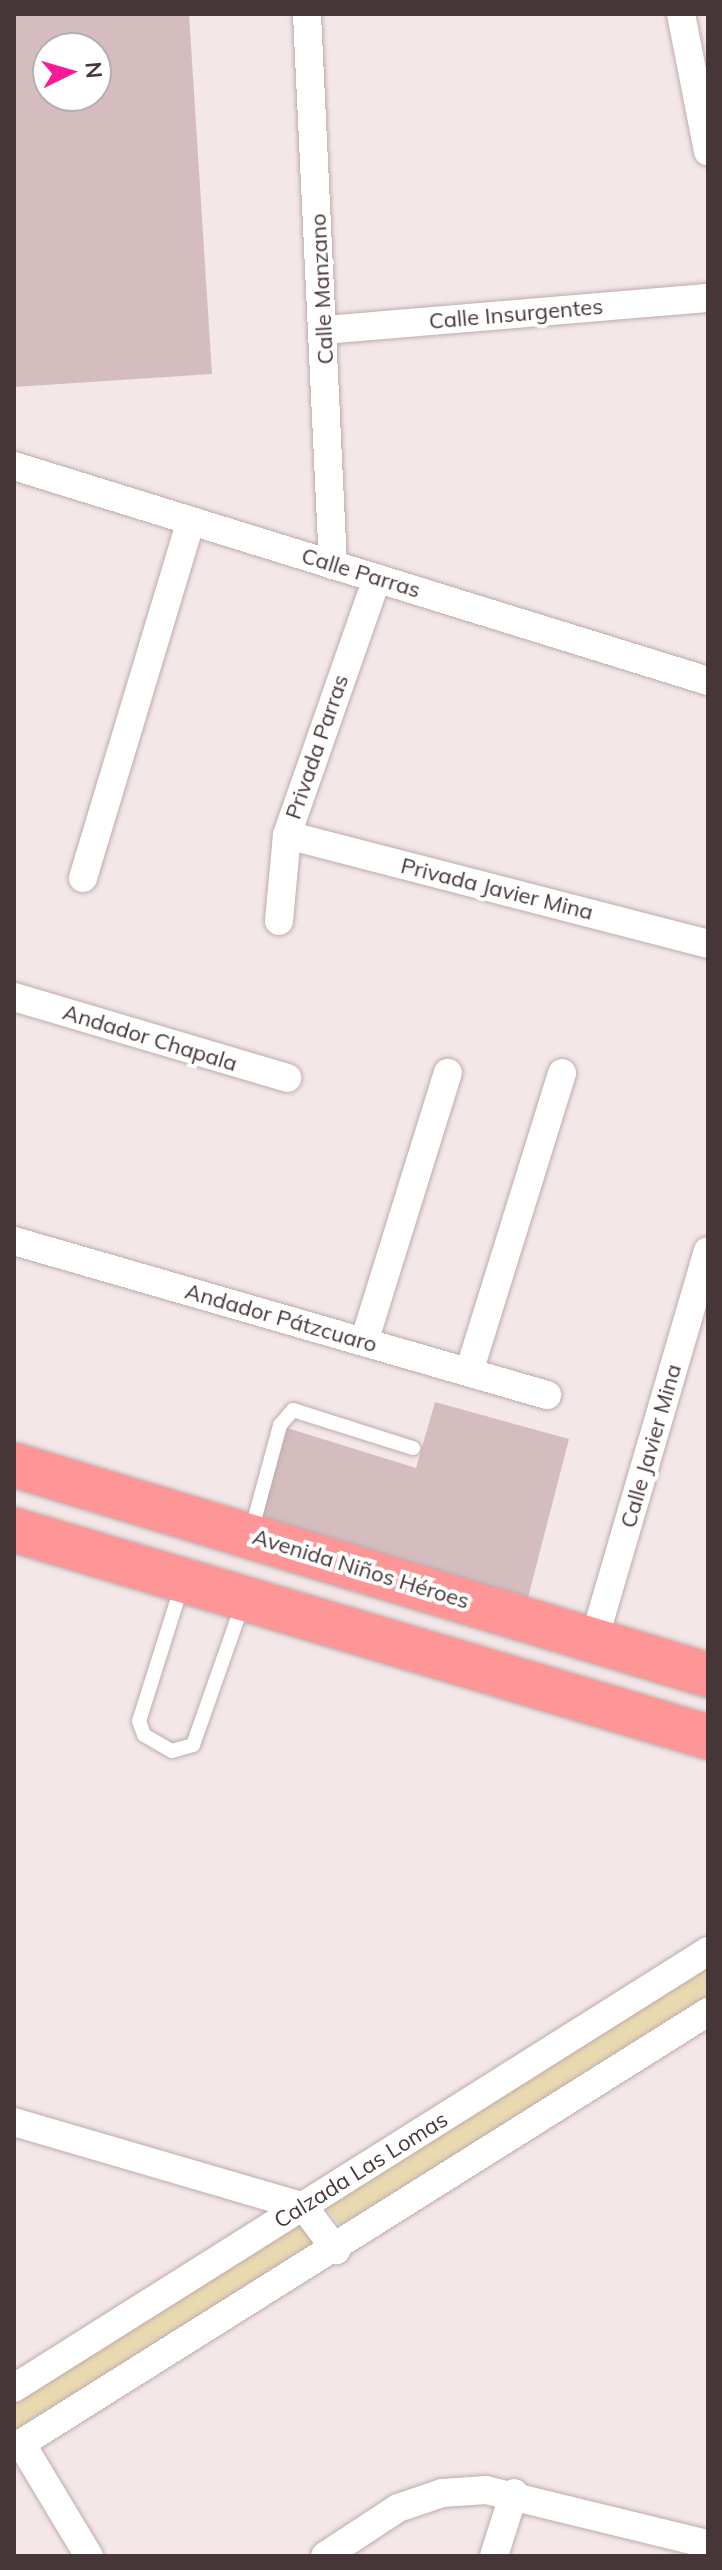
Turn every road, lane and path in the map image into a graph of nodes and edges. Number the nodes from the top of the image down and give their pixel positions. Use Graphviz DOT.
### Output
graph roads {
  1 [pos="307,14"];
  2 [pos="681,14"];
  3 [pos="708,151"];
  4 [pos="708,298"];
  5 [pos="325,330"];
  6 [pos="14,466"];
  7 [pos="191,521"];
  8 [pos="333,565"];
  9 [pos="377,578"];
  10 [pos="708,681"];
  11 [pos="287,835"];
  12 [pos="83,878"];
  13 [pos="279,921"];
  14 [pos="708,944"];
  15 [pos="14,997"];
  16 [pos="448,1073"];
  17 [pos="562,1073"];
  18 [pos="287,1078"];
  19 [pos="14,1241"];
  20 [pos="708,1251"];
  21 [pos="364,1342"];
  22 [pos="469,1372"];
  23 [pos="547,1395"];
  24 [pos="413,1448"];
  25 [pos="14,1465"];
  26 [pos="14,1530"];
  27 [pos="250,1536"];
  28 [pos="183,1580"];
  29 [pos="244,1598"];
  30 [pos="594,1640"];
  31 [pos="708,1675"];
  32 [pos="708,1737"];
  33 [pos="708,1951"];
  34 [pos="708,2012"];
  35 [pos="14,2122"];
  36 [pos="304,2207"];
  37 [pos="336,2250"];
  38 [pos="14,2388"];
  39 [pos="18,2446"];
  40 [pos="514,2493"];
  41 [pos="708,2544"];
  42 [pos="89,2556"];
  43 [pos="325,2556"];
  44 [pos="494,2556"];
  1 -- 5 [label="street, Calle Manzano"];
  2 -- 3 [label="street"];
  4 -- 5 [label="street, Calle Insurgentes"];
  5 -- 8 [label="street, Calle Manzano"];
  6 -- 7 [label="street, Calle Parras"];
  7 -- 8 [label="street, Calle Parras"];
  7 -- 12 [label="street"];
  8 -- 9 [label="street, Calle Parras"];
  9 -- 10 [label="street, Calle Parras"];
  9 -- 11 [label="street, Privada Parras"];
  11 -- 13 [label="street, Privada Parras"];
  11 -- 14 [label="street, Privada Javier Mina"];
  15 -- 18 [label="street, Andador Chapala"];
  16 -- 21 [label="street"];
  17 -- 22 [label="street"];
  19 -- 21 [label="street, Andador Pátzcuaro"];
  20 -- 30 [label="street, Calle Javier Mina"];
  21 -- 22 [label="street, Andador Pátzcuaro"];
  22 -- 23 [label="street, Andador Pátzcuaro"];
  24 -- 27 [label="lane"];
  25 -- 27 [label="main road, Avenida Niños Héroes"];
  26 -- 28 [label="main road"];
  27 -- 30 [label="main road, Avenida Niños Héroes"];
  28 -- 29 [label="main road"];
  28 -- 29 [label="lane"];
  29 -- 32 [label="main road"];
  30 -- 31 [label="main road, Avenida Niños Héroes"];
  33 -- 36 [label="street, Calzada Las Lomas"];
  34 -- 37 [label="street"];
  35 -- 36 [label="street"];
  36 -- 37 [label="street"];
  36 -- 38 [label="street, Calzada Las Lomas"];
  37 -- 39 [label="street"];
  39 -- 42 [label="street"];
  40 -- 41 [label="street"];
  40 -- 43 [label="street"];
  40 -- 44 [label="street"];
}
